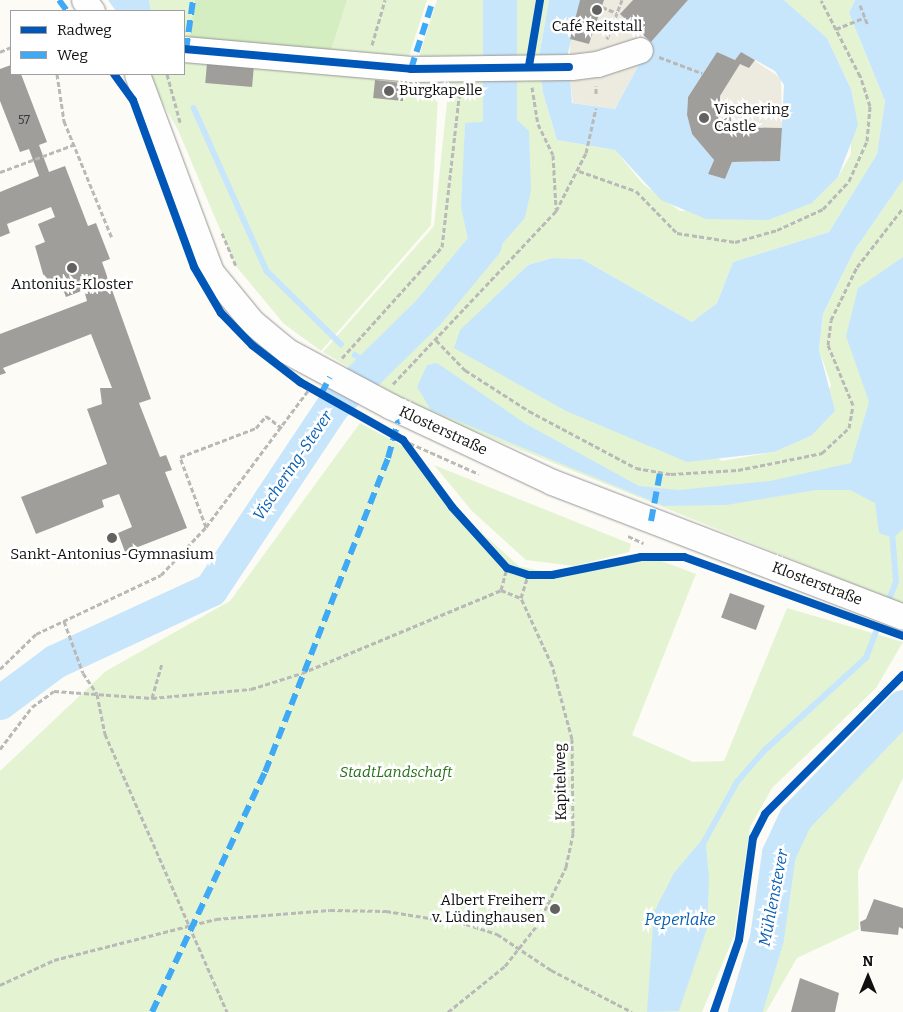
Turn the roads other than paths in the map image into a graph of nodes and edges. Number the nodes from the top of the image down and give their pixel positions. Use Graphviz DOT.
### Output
graph roads {
  1 [pos="185,50"];
  2 [pos="640,50"];
  3 [pos="137,75"];
  4 [pos="903,617"];
  1 -- 2 [label="street"];
  3 -- 4 [label="street, Klosterstraße"];
}
